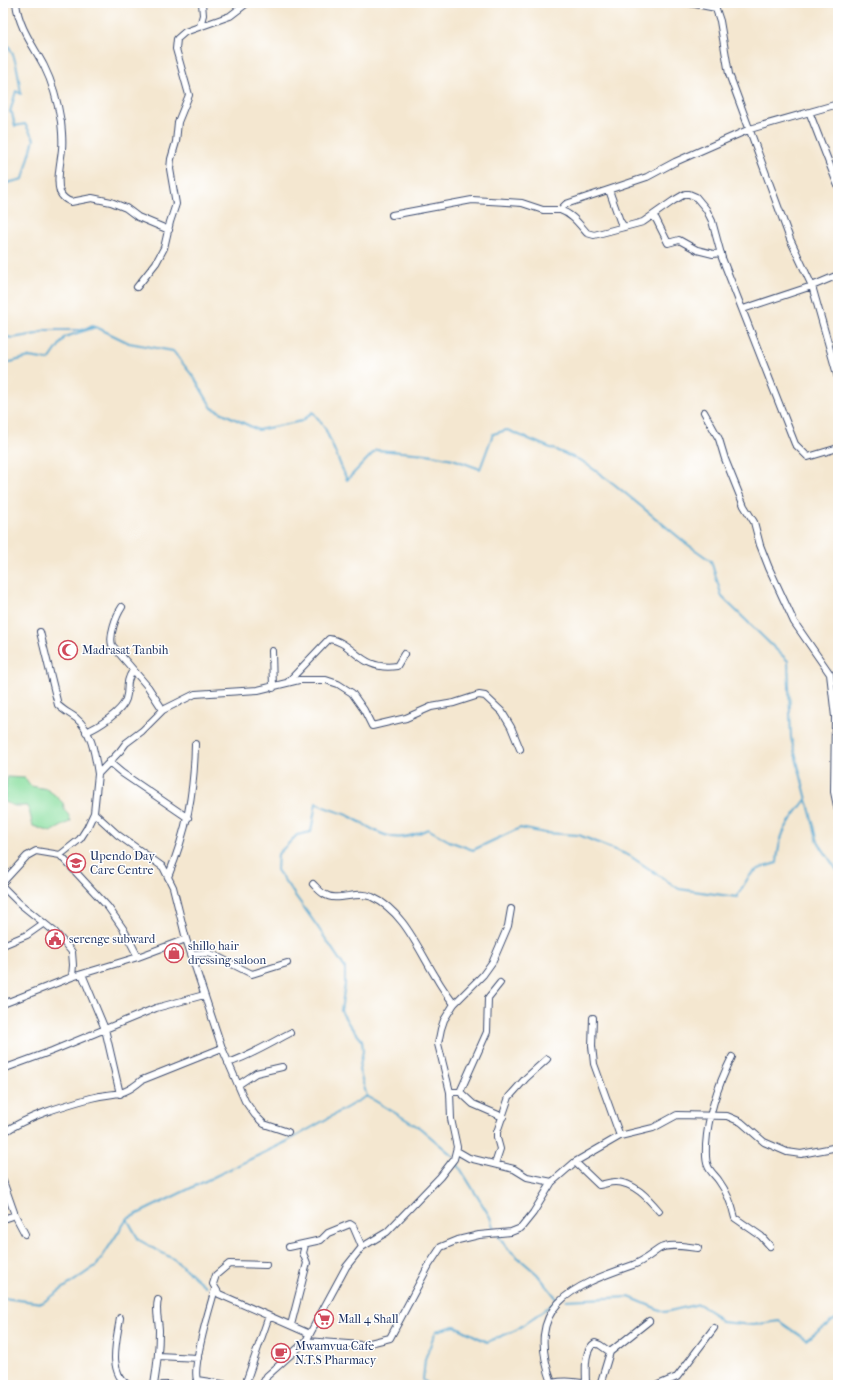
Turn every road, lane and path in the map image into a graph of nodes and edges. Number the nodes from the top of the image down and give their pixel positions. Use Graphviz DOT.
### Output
graph roads {
  1 [pos="16,3"];
  2 [pos="202,3"];
  3 [pos="247,3"];
  4 [pos="690,3"];
  5 [pos="715,6"];
  6 [pos="200,26"];
  7 [pos="838,104"];
  8 [pos="810,114"];
  9 [pos="750,130"];
  10 [pos="838,186"];
  11 [pos="609,190"];
  12 [pos="560,210"];
  13 [pos="392,216"];
  14 [pos="652,216"];
  15 [pos="624,227"];
  16 [pos="169,230"];
  17 [pos="721,253"];
  18 [pos="838,275"];
  19 [pos="812,286"];
  20 [pos="137,287"];
  21 [pos="743,309"];
  22 [pos="838,378"];
  23 [pos="704,412"];
  24 [pos="838,448"];
  25 [pos="122,607"];
  26 [pos="40,632"];
  27 [pos="272,651"];
  28 [pos="404,654"];
  29 [pos="133,670"];
  30 [pos="288,682"];
  31 [pos="273,688"];
  32 [pos="162,710"];
  33 [pos="86,732"];
  34 [pos="195,744"];
  35 [pos="520,749"];
  36 [pos="109,762"];
  37 [pos="98,774"];
  38 [pos="838,811"];
  39 [pos="94,813"];
  40 [pos="188,818"];
  41 [pos="60,856"];
  42 [pos="168,877"];
  43 [pos="3,882"];
  44 [pos="312,884"];
  45 [pos="3,887"];
  46 [pos="511,909"];
  47 [pos="44,923"];
  48 [pos="186,939"];
  49 [pos="3,945"];
  50 [pos="192,954"];
  51 [pos="138,958"];
  52 [pos="287,963"];
  53 [pos="82,974"];
  54 [pos="72,977"];
  55 [pos="500,983"];
  56 [pos="204,995"];
  57 [pos="3,1004"];
  58 [pos="454,1004"];
  59 [pos="593,1018"];
  60 [pos="105,1029"];
  61 [pos="290,1033"];
  62 [pos="222,1048"];
  63 [pos="732,1057"];
  64 [pos="548,1059"];
  65 [pos="228,1063"];
  66 [pos="282,1067"];
  67 [pos="3,1069"];
  68 [pos="238,1085"];
  69 [pos="450,1092"];
  70 [pos="460,1092"];
  71 [pos="120,1094"];
  72 [pos="503,1117"];
  73 [pos="710,1117"];
  74 [pos="288,1132"];
  75 [pos="3,1133"];
  76 [pos="620,1136"];
  77 [pos="838,1147"];
  78 [pos="457,1152"];
  79 [pos="575,1162"];
  80 [pos="495,1164"];
  81 [pos="3,1181"];
  82 [pos="552,1182"];
  83 [pos="659,1211"];
  84 [pos="15,1215"];
  85 [pos="3,1218"];
  86 [pos="25,1234"];
  87 [pos="305,1245"];
  88 [pos="770,1246"];
  89 [pos="290,1247"];
  90 [pos="362,1247"];
  91 [pos="698,1248"];
  92 [pos="266,1265"];
  93 [pos="215,1289"];
  94 [pos="158,1300"];
  95 [pos="269,1316"];
  96 [pos="120,1318"];
  97 [pos="648,1321"];
  98 [pos="291,1325"];
  99 [pos="714,1328"];
  100 [pos="310,1334"];
  101 [pos="306,1341"];
  102 [pos="610,1352"];
  103 [pos="158,1356"];
  104 [pos="198,1358"];
  105 [pos="551,1384"];
  106 [pos="588,1384"];
  107 [pos="128,1385"];
  108 [pos="154,1385"];
  109 [pos="163,1385"];
  110 [pos="169,1385"];
  111 [pos="224,1385"];
  112 [pos="229,1385"];
  113 [pos="245,1385"];
  114 [pos="262,1385"];
  115 [pos="358,1385"];
  116 [pos="365,1385"];
  117 [pos="600,1385"];
  118 [pos="658,1385"];
  1 -- 16 [label="street"];
  2 -- 6 [label="street"];
  3 -- 6 [label="street"];
  4 -- 5 [label="street"];
  5 -- 9 [label="street"];
  6 -- 16 [label="street"];
  7 -- 8 [label="street"];
  8 -- 9 [label="street"];
  8 -- 10 [label="street"];
  9 -- 11 [label="street"];
  9 -- 19 [label="street"];
  11 -- 12 [label="street"];
  11 -- 15 [label="street"];
  12 -- 13 [label="street"];
  12 -- 15 [label="street"];
  14 -- 15 [label="street"];
  14 -- 17 [label="street"];
  14 -- 17 [label="street"];
  16 -- 20 [label="street"];
  17 -- 21 [label="street"];
  18 -- 19 [label="street"];
  19 -- 21 [label="street"];
  19 -- 22 [label="street"];
  21 -- 24 [label="street"];
  23 -- 38 [label="street"];
  25 -- 29 [label="street"];
  26 -- 33 [label="street"];
  27 -- 31 [label="street"];
  28 -- 30 [label="street"];
  29 -- 32 [label="street"];
  29 -- 33 [label="street"];
  30 -- 31 [label="street"];
  30 -- 35 [label="street"];
  31 -- 32 [label="street"];
  32 -- 36 [label="street"];
  33 -- 37 [label="street"];
  34 -- 40 [label="street"];
  36 -- 37 [label="street"];
  36 -- 40 [label="street"];
  37 -- 39 [label="street"];
  39 -- 41 [label="street"];
  39 -- 42 [label="street"];
  40 -- 42 [label="street"];
  41 -- 43 [label="street"];
  41 -- 51 [label="street"];
  42 -- 48 [label="street"];
  44 -- 58 [label="street"];
  45 -- 47 [label="street"];
  46 -- 58 [label="street"];
  47 -- 49 [label="street"];
  47 -- 54 [label="street"];
  48 -- 50 [label="street"];
  48 -- 51 [label="street"];
  50 -- 52 [label="street"];
  50 -- 56 [label="street"];
  51 -- 53 [label="street"];
  53 -- 54 [label="street"];
  53 -- 60 [label="street"];
  54 -- 57 [label="street"];
  55 -- 70 [label="street"];
  56 -- 60 [label="street"];
  56 -- 62 [label="street"];
  58 -- 69 [label="street"];
  59 -- 76 [label="street"];
  60 -- 67 [label="street"];
  60 -- 71 [label="street"];
  61 -- 65 [label="street"];
  62 -- 65 [label="street"];
  62 -- 71 [label="street"];
  63 -- 73 [label="street"];
  64 -- 72 [label="street"];
  65 -- 68 [label="street"];
  66 -- 68 [label="street"];
  68 -- 74 [label="street"];
  69 -- 70 [label="street"];
  69 -- 78 [label="street"];
  70 -- 72 [label="street"];
  71 -- 75 [label="street"];
  72 -- 80 [label="street"];
  73 -- 76 [label="street"];
  73 -- 77 [label="street"];
  73 -- 88 [label="street"];
  76 -- 79 [label="street"];
  78 -- 80 [label="street"];
  78 -- 90 [label="street"];
  79 -- 82 [label="street"];
  79 -- 83 [label="street"];
  80 -- 82 [label="street"];
  81 -- 84 [label="street"];
  82 -- 101 [label="street"];
  84 -- 85 [label="street"];
  84 -- 86 [label="street"];
  87 -- 89 [label="street"];
  87 -- 90 [label="street"];
  87 -- 98 [label="street"];
  90 -- 100 [label="street"];
  91 -- 105 [label="street"];
  92 -- 93 [label="street"];
  93 -- 95 [label="street"];
  93 -- 104 [label="street"];
  94 -- 103 [label="street"];
  95 -- 98 [label="street"];
  95 -- 113 [label="street"];
  96 -- 107 [label="street"];
  97 -- 102 [label="street"];
  98 -- 100 [label="street"];
  99 -- 118 [label="street"];
  100 -- 101 [label="street"];
  101 -- 114 [label="street"];
  102 -- 106 [label="street"];
  102 -- 117 [label="street"];
  103 -- 104 [label="street"];
  103 -- 108 [label="street"];
  104 -- 111 [label="street"];
  105 -- 106 [label="street"];
  109 -- 110 [label="street"];
  111 -- 112 [label="street"];
  115 -- 116 [label="street"];
}
